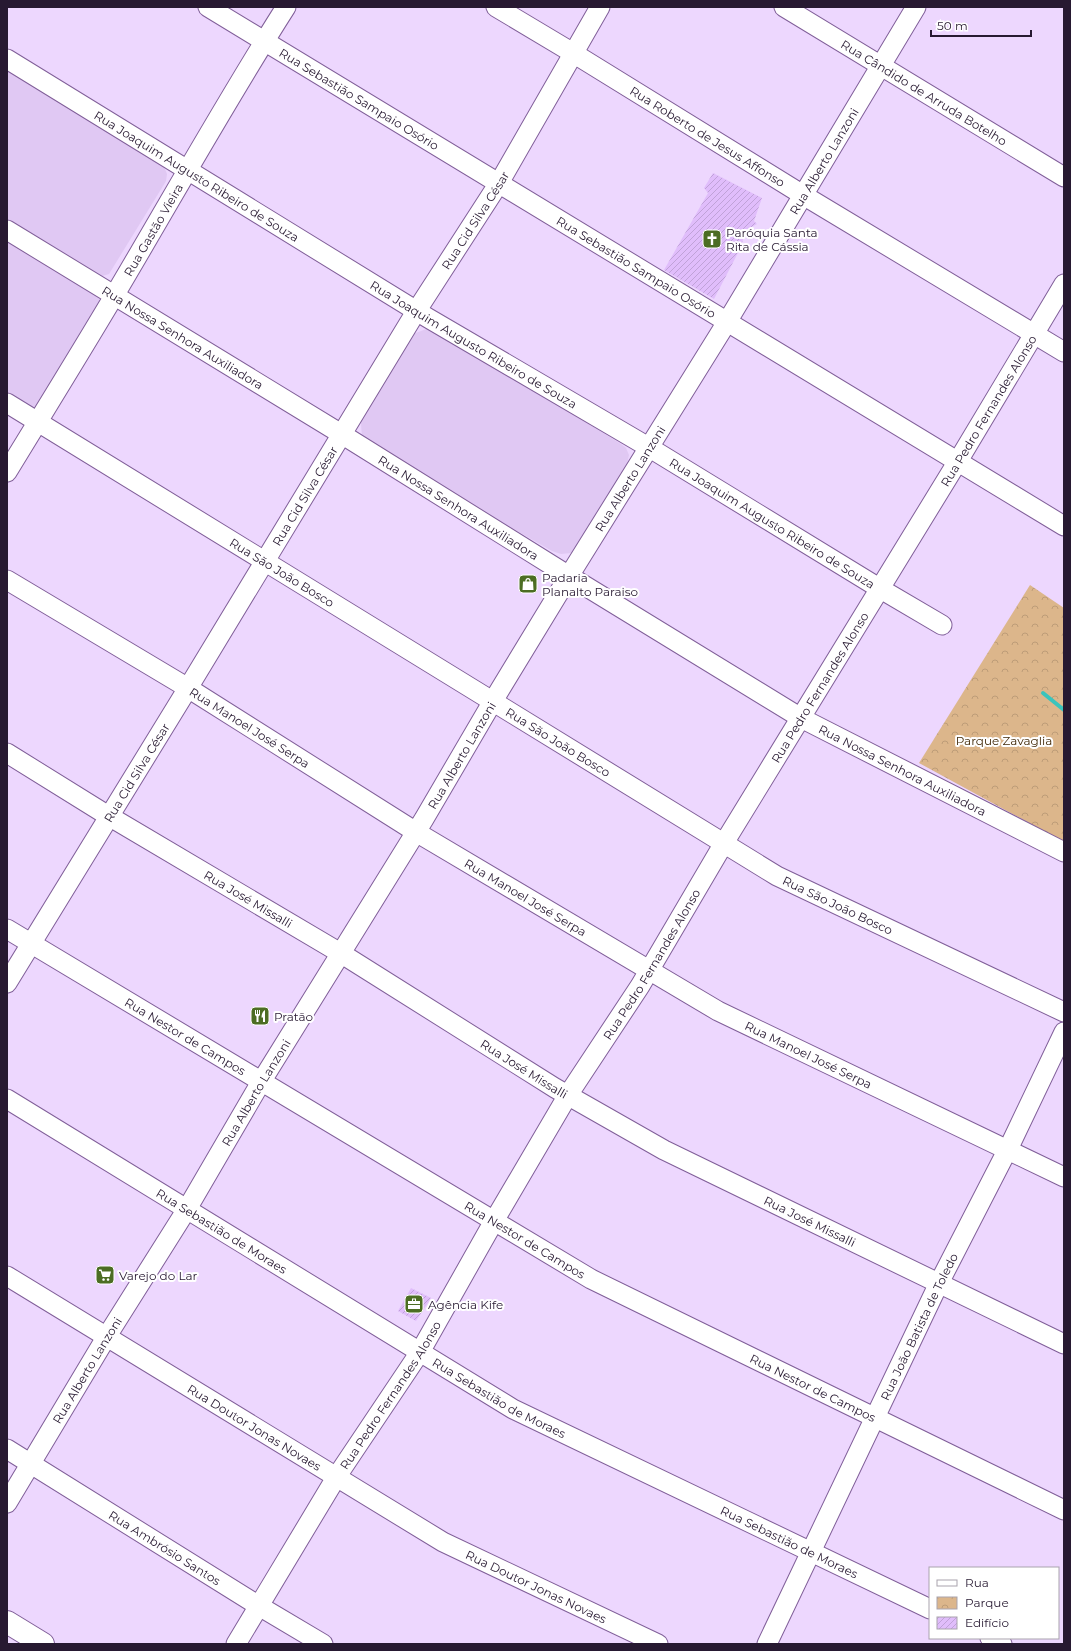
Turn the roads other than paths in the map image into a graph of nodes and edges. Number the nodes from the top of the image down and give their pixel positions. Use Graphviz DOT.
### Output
graph roads {
  1 [pos="208,7"];
  2 [pos="286,7"];
  3 [pos="496,7"];
  4 [pos="600,7"];
  5 [pos="784,7"];
  6 [pos="916,7"];
  7 [pos="264,42"];
  8 [pos="573,52"];
  9 [pos="7,60"];
  10 [pos="881,65"];
  11 [pos="187,170"];
  12 [pos="1064,177"];
  13 [pos="499,183"];
  14 [pos="803,195"];
  15 [pos="7,230"];
  16 [pos="1064,284"];
  17 [pos="114,296"];
  18 [pos="417,310"];
  19 [pos="727,322"];
  20 [pos="1034,334"];
  21 [pos="1064,352"];
  22 [pos="7,403"];
  23 [pos="38,421"];
  24 [pos="343,434"];
  25 [pos="650,448"];
  26 [pos="958,461"];
  27 [pos="7,472"];
  28 [pos="1064,526"];
  29 [pos="264,561"];
  30 [pos="569,576"];
  31 [pos="7,580"];
  32 [pos="879,588"];
  33 [pos="942,625"];
  34 [pos="188,688"];
  35 [pos="493,701"];
  36 [pos="801,718"];
  37 [pos="7,753"];
  38 [pos="110,816"];
  39 [pos="416,832"];
  40 [pos="724,843"];
  41 [pos="1064,852"];
  42 [pos="7,929"];
  43 [pos="31,943"];
  44 [pos="342,954"];
  45 [pos="649,970"];
  46 [pos="7,983"];
  47 [pos="1064,1012"];
  48 [pos="1064,1032"];
  49 [pos="261,1082"];
  50 [pos="568,1095"];
  51 [pos="7,1099"];
  52 [pos="1007,1149"];
  53 [pos="1064,1177"];
  54 [pos="187,1209"];
  55 [pos="494,1221"];
  56 [pos="7,1276"];
  57 [pos="939,1283"];
  58 [pos="107,1336"];
  59 [pos="1064,1344"];
  60 [pos="420,1352"];
  61 [pos="874,1418"];
  62 [pos="7,1449"];
  63 [pos="30,1463"];
  64 [pos="337,1476"];
  65 [pos="7,1503"];
  66 [pos="1064,1510"];
  67 [pos="811,1552"];
  68 [pos="259,1606"];
  69 [pos="929,1609"];
  70 [pos="7,1622"];
  71 [pos="992,1639"];
  72 [pos="43,1644"];
  73 [pos="236,1644"];
  74 [pos="323,1644"];
  75 [pos="658,1644"];
  76 [pos="767,1644"];
  77 [pos="1002,1644"];
  1 -- 7 [label="street, Rua Sebastião Sampaio Osório"];
  2 -- 7 [label="street, Rua Gastão Vieira"];
  3 -- 8 [label="street, Rua Roberto de Jesus Affonso"];
  4 -- 8 [label="street, Rua Cid Silva César"];
  5 -- 10 [label="street, Rua Cândido de Arruda Botelho"];
  6 -- 10 [label="street, Rua Alberto Lanzoni"];
  7 -- 11 [label="street, Rua Gastão Vieira"];
  7 -- 13 [label="street, Rua Sebastião Sampaio Osório"];
  8 -- 13 [label="street, Rua Cid Silva César"];
  8 -- 14 [label="street, Rua Roberto de Jesus Affonso"];
  9 -- 11 [label="street, Rua Joaquim Augusto Ribeiro de Souza"];
  10 -- 12 [label="street, Rua Cândido de Arruda Botelho"];
  10 -- 14 [label="street, Rua Alberto Lanzoni"];
  11 -- 17 [label="street, Rua Gastão Vieira"];
  11 -- 18 [label="street, Rua Joaquim Augusto Ribeiro de Souza"];
  13 -- 18 [label="street, Rua Cid Silva César"];
  13 -- 19 [label="street, Rua Sebastião Sampaio Osório"];
  14 -- 19 [label="street, Rua Alberto Lanzoni"];
  14 -- 20 [label="street, Rua Roberto de Jesus Affonso"];
  15 -- 17 [label="street, Rua Nossa Senhora Auxiliadora"];
  16 -- 20 [label="street, Rua Pedro Fernandes Alonso"];
  17 -- 23 [label="street, Rua Gastão Vieira"];
  17 -- 24 [label="street, Rua Nossa Senhora Auxiliadora"];
  18 -- 24 [label="street, Rua Cid Silva César"];
  18 -- 25 [label="street, Rua Joaquim Augusto Ribeiro de Souza"];
  19 -- 25 [label="street, Rua Alberto Lanzoni"];
  19 -- 26 [label="street, Rua Sebastião Sampaio Osório"];
  20 -- 21 [label="street, Rua Roberto de Jesus Affonso"];
  20 -- 26 [label="street, Rua Pedro Fernandes Alonso"];
  22 -- 23 [label="street, Rua São João Bosco"];
  23 -- 27 [label="street, Rua Gastão Vieira"];
  23 -- 29 [label="street, Rua São João Bosco"];
  24 -- 29 [label="street, Rua Cid Silva César"];
  24 -- 30 [label="street, Rua Nossa Senhora Auxiliadora"];
  25 -- 30 [label="street, Rua Alberto Lanzoni"];
  25 -- 32 [label="street, Rua Joaquim Augusto Ribeiro de Souza"];
  26 -- 28 [label="street, Rua Sebastião Sampaio Osório"];
  26 -- 32 [label="street, Rua Pedro Fernandes Alonso"];
  29 -- 34 [label="street, Rua Cid Silva César"];
  29 -- 35 [label="street, Rua São João Bosco"];
  30 -- 35 [label="street, Rua Alberto Lanzoni"];
  30 -- 36 [label="street, Rua Nossa Senhora Auxiliadora"];
  31 -- 34 [label="street, Rua Manoel José Serpa"];
  32 -- 33 [label="street, Rua Joaquim Augusto Ribeiro de Souza"];
  32 -- 36 [label="street, Rua Pedro Fernandes Alonso"];
  34 -- 38 [label="street, Rua Cid Silva César"];
  34 -- 39 [label="street, Rua Manoel José Serpa"];
  35 -- 39 [label="street, Rua Alberto Lanzoni"];
  35 -- 40 [label="street, Rua São João Bosco"];
  36 -- 40 [label="street, Rua Pedro Fernandes Alonso"];
  36 -- 41 [label="street, Rua Nossa Senhora Auxiliadora"];
  37 -- 38 [label="street, Rua José Missalli"];
  38 -- 43 [label="street, Rua Cid Silva César"];
  38 -- 44 [label="street, Rua José Missalli"];
  39 -- 44 [label="street, Rua Alberto Lanzoni"];
  39 -- 45 [label="street, Rua Manoel José Serpa"];
  40 -- 45 [label="street, Rua Pedro Fernandes Alonso"];
  40 -- 47 [label="street, Rua São João Bosco"];
  42 -- 43 [label="street, Rua Nestor de Campos"];
  43 -- 46 [label="street, Rua Cid Silva César"];
  43 -- 49 [label="street, Rua Nestor de Campos"];
  44 -- 49 [label="street, Rua Alberto Lanzoni"];
  44 -- 50 [label="street, Rua José Missalli"];
  45 -- 50 [label="street, Rua Pedro Fernandes Alonso"];
  45 -- 52 [label="street, Rua Manoel José Serpa"];
  48 -- 52 [label="street, Rua João Batista de Toledo"];
  49 -- 54 [label="street, Rua Alberto Lanzoni"];
  49 -- 55 [label="street, Rua Nestor de Campos"];
  50 -- 55 [label="street, Rua Pedro Fernandes Alonso"];
  50 -- 57 [label="street, Rua José Missalli"];
  51 -- 54 [label="street, Rua Sebastião de Moraes"];
  52 -- 53 [label="street, Rua Manoel José Serpa"];
  52 -- 57 [label="street, Rua João Batista de Toledo"];
  54 -- 58 [label="street, Rua Alberto Lanzoni"];
  54 -- 60 [label="street, Rua Sebastião de Moraes"];
  55 -- 60 [label="street, Rua Pedro Fernandes Alonso"];
  55 -- 61 [label="street, Rua Nestor de Campos"];
  56 -- 58 [label="street, Rua Doutor Jonas Novaes"];
  57 -- 59 [label="street, Rua José Missalli"];
  57 -- 61 [label="street, Rua João Batista de Toledo"];
  58 -- 63 [label="street, Rua Alberto Lanzoni"];
  58 -- 64 [label="street, Rua Doutor Jonas Novaes"];
  60 -- 64 [label="street, Rua Pedro Fernandes Alonso"];
  60 -- 67 [label="street, Rua Sebastião de Moraes"];
  61 -- 66 [label="street, Rua Nestor de Campos"];
  61 -- 67 [label="street, Rua João Batista de Toledo"];
  62 -- 63 [label="street, Rua Ambrósio Santos"];
  63 -- 65 [label="street, Rua Alberto Lanzoni"];
  63 -- 68 [label="street, Rua Ambrósio Santos"];
  64 -- 68 [label="street, Rua Pedro Fernandes Alonso"];
  64 -- 75 [label="street, Rua Doutor Jonas Novaes"];
  67 -- 69 [label="street, Rua Sebastião de Moraes"];
  67 -- 76 [label="street, Rua João Batista de Toledo"];
  68 -- 73 [label="street, Rua Pedro Fernandes Alonso"];
  68 -- 74 [label="street, Rua Ambrósio Santos"];
  70 -- 72 [label="main road"];
  71 -- 77 [label="street"];
}
